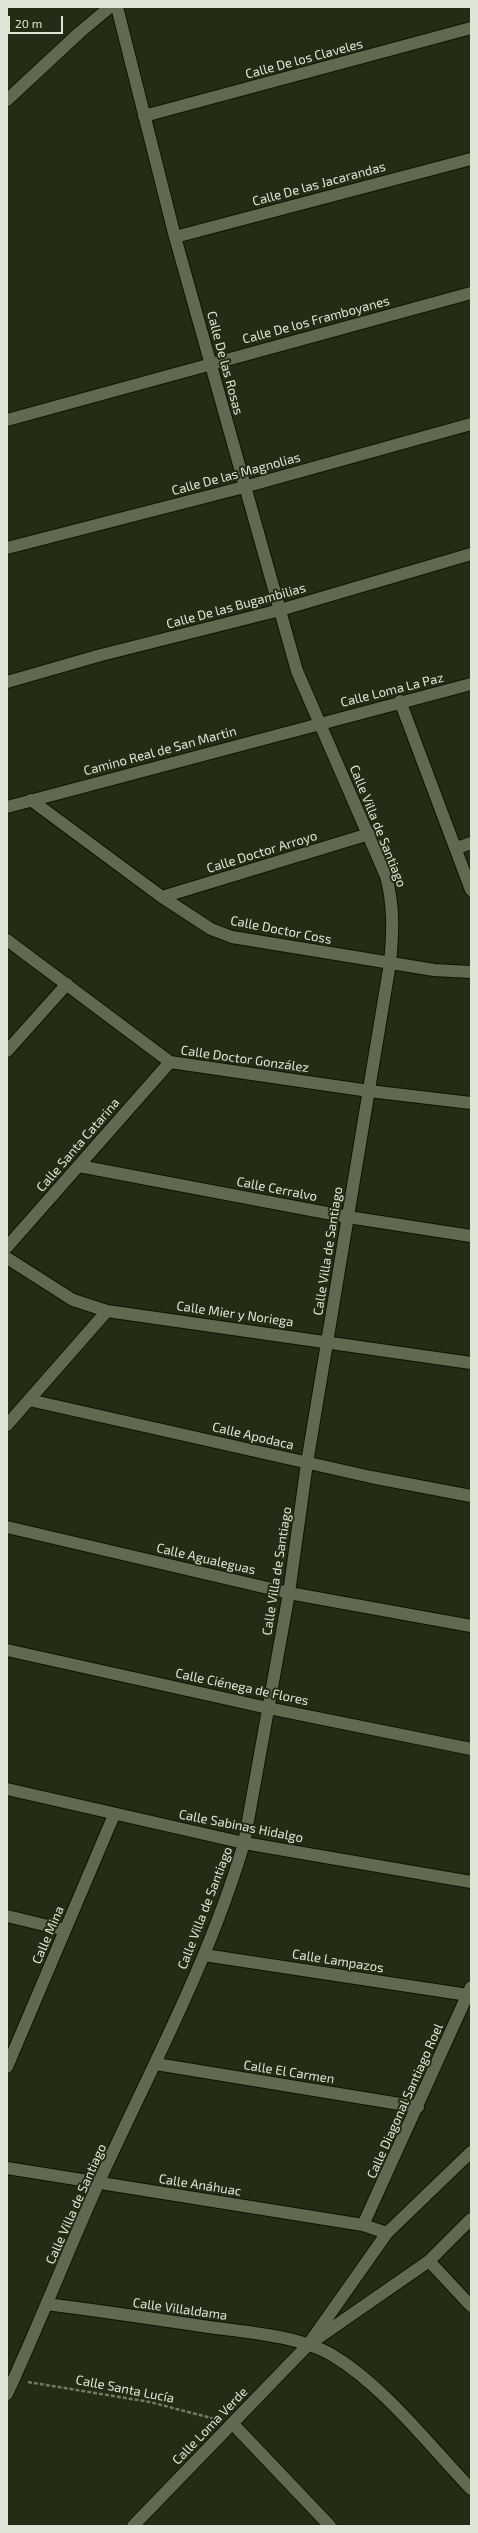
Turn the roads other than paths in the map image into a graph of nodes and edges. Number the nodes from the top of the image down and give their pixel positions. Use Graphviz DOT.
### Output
graph roads {
  1 [pos="110,7"];
  2 [pos="117,7"];
  3 [pos="471,28"];
  4 [pos="7,100"];
  5 [pos="144,116"];
  6 [pos="471,159"];
  7 [pos="175,237"];
  8 [pos="471,293"];
  9 [pos="211,363"];
  10 [pos="7,420"];
  11 [pos="471,424"];
  12 [pos="244,487"];
  13 [pos="7,548"];
  14 [pos="471,554"];
  15 [pos="280,610"];
  16 [pos="7,682"];
  17 [pos="471,684"];
  18 [pos="400,701"];
  19 [pos="320,722"];
  20 [pos="32,800"];
  21 [pos="7,807"];
  22 [pos="369,834"];
  23 [pos="471,843"];
  24 [pos="457,848"];
  25 [pos="471,890"];
  26 [pos="162,897"];
  27 [pos="7,940"];
  28 [pos="390,963"];
  29 [pos="471,972"];
  30 [pos="67,984"];
  31 [pos="7,1051"];
  32 [pos="170,1062"];
  33 [pos="369,1091"];
  34 [pos="471,1103"];
  35 [pos="79,1166"];
  36 [pos="348,1217"];
  37 [pos="471,1236"];
  38 [pos="7,1247"];
  39 [pos="7,1258"];
  40 [pos="107,1311"];
  41 [pos="328,1341"];
  42 [pos="471,1363"];
  43 [pos="29,1400"];
  44 [pos="7,1425"];
  45 [pos="307,1463"];
  46 [pos="471,1496"];
  47 [pos="7,1526"];
  48 [pos="289,1593"];
  49 [pos="471,1626"];
  50 [pos="7,1650"];
  51 [pos="268,1708"];
  52 [pos="471,1749"];
  53 [pos="7,1789"];
  54 [pos="114,1815"];
  55 [pos="244,1843"];
  56 [pos="471,1882"];
  57 [pos="7,1916"];
  58 [pos="65,1930"];
  59 [pos="204,1955"];
  60 [pos="469,1991"];
  61 [pos="12,2046"];
  62 [pos="156,2064"];
  63 [pos="7,2067"];
  64 [pos="418,2107"];
  65 [pos="471,2152"];
  66 [pos="7,2168"];
  67 [pos="98,2184"];
  68 [pos="471,2219"];
  69 [pos="363,2226"];
  70 [pos="387,2233"];
  71 [pos="429,2261"];
  72 [pos="47,2304"];
  73 [pos="471,2306"];
  74 [pos="308,2345"];
  75 [pos="7,2394"];
  76 [pos="232,2423"];
  77 [pos="471,2489"];
  78 [pos="133,2526"];
  79 [pos="330,2526"];
  1 -- 4 [label="street"];
  2 -- 5 [label="street, Calle De las Rosas"];
  3 -- 5 [label="street, Calle De los Claveles"];
  5 -- 7 [label="street, Calle De las Rosas"];
  6 -- 7 [label="street, Calle De las Jacarandas"];
  7 -- 9 [label="street, Calle De las Rosas"];
  8 -- 9 [label="street, Calle De los Framboyanes"];
  9 -- 10 [label="street, Calle De los Framboyanes"];
  9 -- 12 [label="street, Calle De las Rosas"];
  11 -- 12 [label="street, Calle De las Magnolias"];
  12 -- 13 [label="street, Calle De las Magnolias"];
  12 -- 15 [label="street, Calle De las Rosas"];
  14 -- 15 [label="street, Calle De las Bugambilias"];
  15 -- 16 [label="street, Calle De las Bugambilias"];
  15 -- 19 [label="street, Calle De las Rosas"];
  17 -- 18 [label="street, Calle Loma La Paz"];
  18 -- 19 [label="street, Calle Loma La Paz"];
  18 -- 24 [label="street"];
  19 -- 20 [label="street, Camino Real de San Martin"];
  19 -- 22 [label="street, Calle Villa de Santiago"];
  20 -- 21 [label="street, Camino Real de San Martin"];
  20 -- 26 [label="street, Calle Doctor Coss"];
  22 -- 26 [label="street, Calle Doctor Arroyo"];
  22 -- 28 [label="street, Calle Villa de Santiago"];
  23 -- 24 [label="street"];
  24 -- 25 [label="street"];
  26 -- 28 [label="street, Calle Doctor Coss"];
  27 -- 30 [label="street, Calle Doctor González"];
  28 -- 29 [label="street, Calle Doctor Coss"];
  28 -- 33 [label="street, Calle Villa de Santiago"];
  30 -- 31 [label="street"];
  30 -- 32 [label="street, Calle Doctor González"];
  32 -- 33 [label="street, Calle Doctor González"];
  32 -- 35 [label="street, Calle Santa Catarina"];
  33 -- 34 [label="street, Calle Doctor González"];
  33 -- 36 [label="street, Calle Villa de Santiago"];
  35 -- 36 [label="street, Calle Cerralvo"];
  35 -- 38 [label="street, Calle Santa Catarina"];
  36 -- 37 [label="street, Calle Cerralvo"];
  36 -- 41 [label="street, Calle Villa de Santiago"];
  39 -- 40 [label="street, Calle Mier y Noriega"];
  40 -- 41 [label="street, Calle Mier y Noriega"];
  40 -- 43 [label="street"];
  41 -- 42 [label="street, Calle Mier y Noriega"];
  41 -- 45 [label="street, Calle Villa de Santiago"];
  43 -- 44 [label="street"];
  43 -- 45 [label="street, Calle Apodaca"];
  45 -- 46 [label="street, Calle Apodaca"];
  45 -- 48 [label="street, Calle Villa de Santiago"];
  47 -- 48 [label="street, Calle Agualeguas"];
  48 -- 49 [label="street, Calle Agualeguas"];
  48 -- 51 [label="street, Calle Villa de Santiago"];
  50 -- 51 [label="street, Calle Ciénega de Flores"];
  51 -- 52 [label="street, Calle Ciénega de Flores"];
  51 -- 55 [label="street, Calle Villa de Santiago"];
  53 -- 54 [label="street, Calle Sabinas Hidalgo"];
  54 -- 55 [label="street, Calle Sabinas Hidalgo"];
  54 -- 58 [label="street, Calle Mina"];
  55 -- 56 [label="street, Calle Sabinas Hidalgo"];
  55 -- 59 [label="street, Calle Villa de Santiago"];
  57 -- 58 [label="street"];
  58 -- 61 [label="street, Calle Mina"];
  59 -- 60 [label="street, Calle Lampazos"];
  59 -- 62 [label="street, Calle Villa de Santiago"];
  60 -- 64 [label="street, Calle Diagonal Santiago Roel"];
  61 -- 63 [label="street, Calle Mina"];
  62 -- 64 [label="street, Calle El Carmen"];
  62 -- 67 [label="street, Calle Villa de Santiago"];
  64 -- 69 [label="street, Calle Diagonal Santiago Roel"];
  65 -- 70 [label="street"];
  66 -- 67 [label="street, Calle Anáhuac"];
  67 -- 69 [label="street, Calle Anáhuac"];
  67 -- 72 [label="street, Calle Villa de Santiago"];
  68 -- 71 [label="street"];
  69 -- 70 [label="street, Calle Anáhuac"];
  70 -- 74 [label="street"];
  71 -- 73 [label="street"];
  71 -- 74 [label="street"];
  72 -- 74 [label="street, Calle Villaldama"];
  72 -- 75 [label="street, Calle Villa de Santiago"];
  74 -- 76 [label="street, Calle Loma Verde"];
  74 -- 77 [label="street, Calle Villaldama"];
  76 -- 78 [label="street, Calle Loma Verde"];
  76 -- 79 [label="street"];
}
